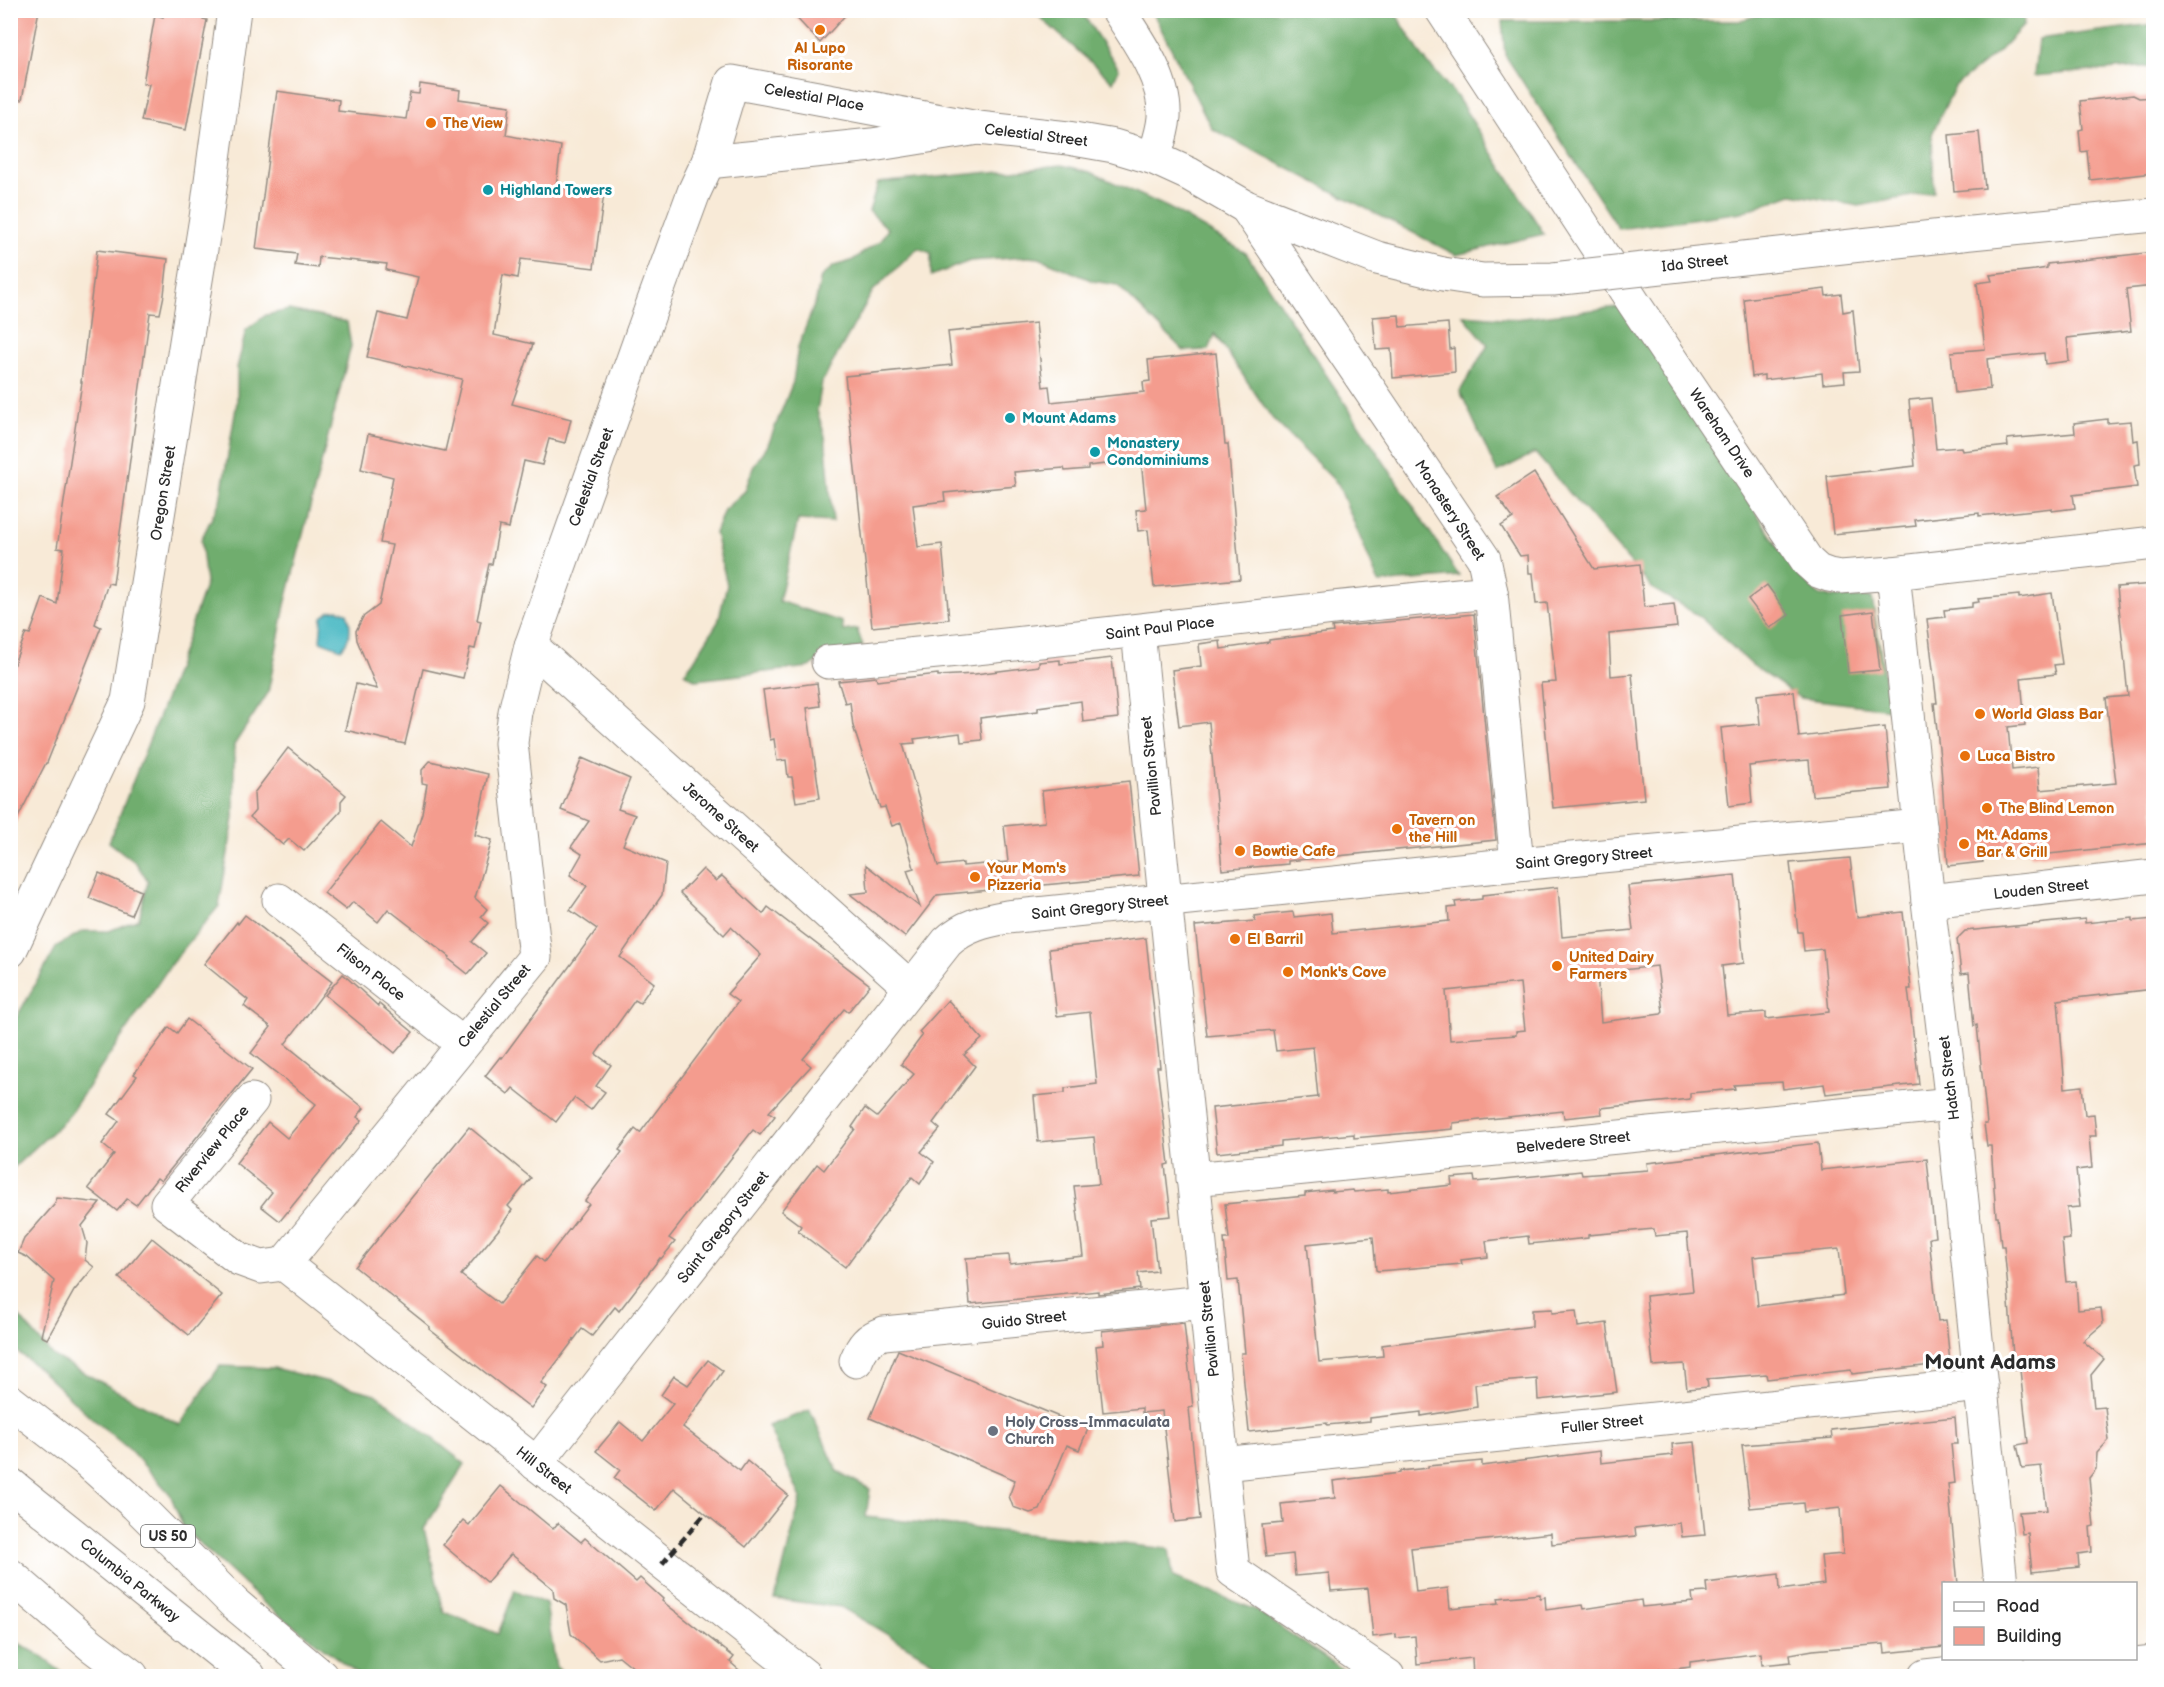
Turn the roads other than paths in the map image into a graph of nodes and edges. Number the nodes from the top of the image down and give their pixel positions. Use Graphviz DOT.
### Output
graph roads {
  1 [pos="234,10"];
  2 [pos="1118,10"];
  3 [pos="1442,10"];
  4 [pos="978,128"];
  5 [pos="1154,158"];
  6 [pos="708,162"];
  7 [pos="1246,207"];
  8 [pos="2154,215"];
  9 [pos="2154,543"];
  10 [pos="1893,573"];
  11 [pos="1491,592"];
  12 [pos="1138,631"];
  13 [pos="531,646"];
  14 [pos="828,662"];
  15 [pos="1920,826"];
  16 [pos="1517,864"];
  17 [pos="2154,876"];
  18 [pos="279,900"];
  19 [pos="1165,900"];
  20 [pos="1928,901"];
  21 [pos="10,951"];
  22 [pos="911,988"];
  23 [pos="463,1044"];
  24 [pos="252,1100"];
  25 [pos="1952,1104"];
  26 [pos="1193,1179"];
  27 [pos="284,1264"];
  28 [pos="1206,1302"];
  29 [pos="856,1361"];
  30 [pos="1981,1385"];
  31 [pos="10,1401"];
  32 [pos="536,1464"];
  33 [pos="1222,1464"];
  34 [pos="10,1484"];
  35 [pos="10,1575"];
  36 [pos="2001,1582"];
  37 [pos="10,1591"];
  38 [pos="91,1645"];
  39 [pos="2154,1662"];
  40 [pos="2011,1670"];
  41 [pos="132,1677"];
  42 [pos="249,1677"];
  43 [pos="321,1677"];
  44 [pos="805,1677"];
  45 [pos="1388,1677"];
  46 [pos="1925,1677"];
  1 -- 21 [label="main road, Oregon Street"];
  2 -- 5 [label="main road"];
  3 -- 10 [label="main road, Wareham Drive"];
  4 -- 5 [label="main road, Celestial Street"];
  4 -- 6 [label="main road, Celestial Street"];
  4 -- 6 [label="main road, Celestial Place"];
  5 -- 7 [label="main road, Celestial Street"];
  6 -- 13 [label="main road, Celestial Street"];
  7 -- 8 [label="main road, Ida Street, bridge"];
  7 -- 11 [label="main road, Monastery Street"];
  9 -- 10 [label="main road, Wareham Drive"];
  10 -- 15 [label="main road, Hatch Street"];
  11 -- 12 [label="main road, Saint Paul Place"];
  11 -- 16 [label="main road, Monastery Street"];
  12 -- 14 [label="main road, Saint Paul Place"];
  12 -- 19 [label="main road, Pavillion Street"];
  13 -- 22 [label="main road, Jerome Street"];
  13 -- 23 [label="main road, Celestial Street"];
  15 -- 16 [label="main road, Saint Gregory Street"];
  15 -- 20 [label="main road, Hatch Street"];
  16 -- 19 [label="main road, Saint Gregory Street"];
  17 -- 20 [label="main road, Louden Street"];
  18 -- 23 [label="main road, Filson Place"];
  19 -- 22 [label="main road, Saint Gregory Street"];
  19 -- 26 [label="main road, Pavilion Street"];
  20 -- 25 [label="main road, Hatch Street"];
  22 -- 32 [label="main road, Saint Gregory Street"];
  23 -- 27 [label="main road, Celestial Street"];
  24 -- 27 [label="main road, Riverview Place"];
  25 -- 26 [label="main road, Belvedere Street"];
  25 -- 30 [label="main road, Hatch Street"];
  26 -- 28 [label="main road, Pavilion Street"];
  27 -- 32 [label="main road, Hill Street"];
  28 -- 29 [label="main road, Guido Street"];
  28 -- 33 [label="main road, Pavilion Street"];
  30 -- 33 [label="main road, Fuller Street"];
  30 -- 36 [label="main road, Hatch Street"];
  31 -- 43 [label="main road, US 50"];
  32 -- 44 [label="main road, Hill Street"];
  33 -- 45 [label="main road, Pavilion Street"];
  34 -- 42 [label="main road, Columbia Parkway"];
  35 -- 38 [label="main road"];
  37 -- 38 [label="main road"];
  38 -- 41 [label="main road"];
  39 -- 40 [label="main road"];
  40 -- 46 [label="main road"];
}
